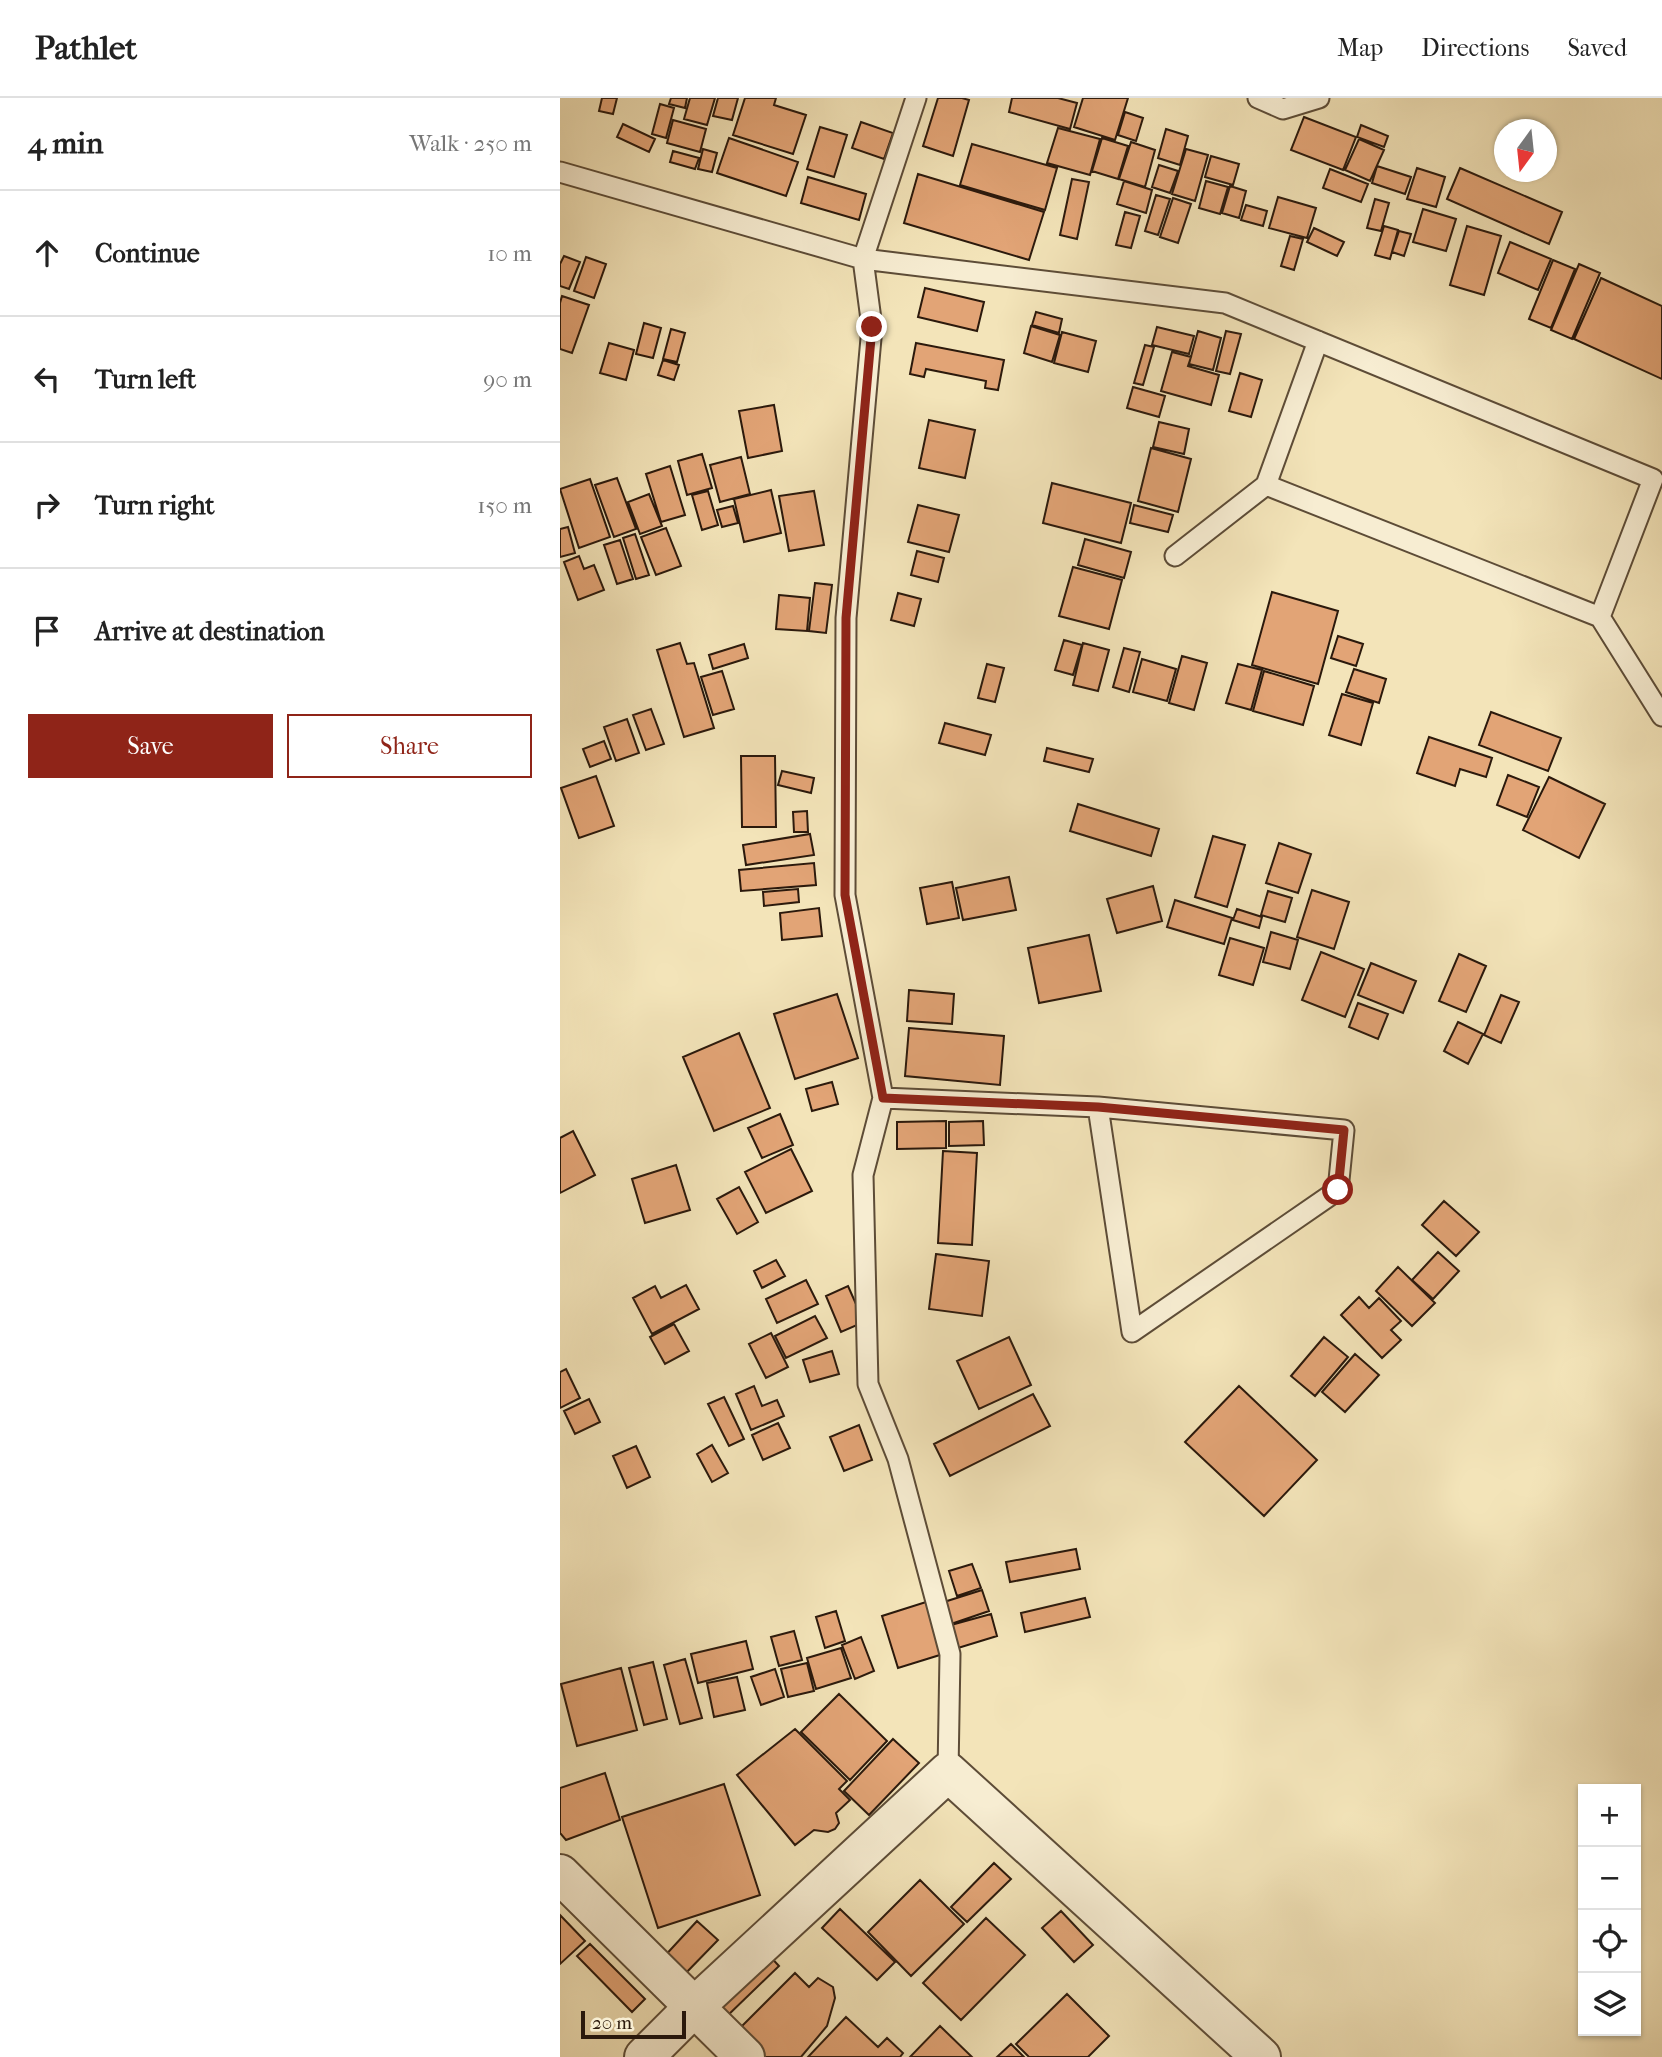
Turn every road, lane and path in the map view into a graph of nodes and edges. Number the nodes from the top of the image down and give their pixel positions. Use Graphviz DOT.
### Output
graph roads {
  1 [pos="916,98"];
  2 [pos="1258,98"];
  3 [pos="1319,98"];
  4 [pos="560,172"];
  5 [pos="863,259"];
  6 [pos="1318,341"];
  7 [pos="1658,478"];
  8 [pos="1266,485"];
  9 [pos="1175,555"];
  10 [pos="1600,617"];
  11 [pos="1662,716"];
  12 [pos="883,1098"];
  13 [pos="1098,1107"];
  14 [pos="948,1772"];
  15 [pos="560,1874"];
  16 [pos="694,2007"];
  17 [pos="644,2057"];
  18 [pos="745,2057"];
  19 [pos="1261,2057"];
  1 -- 5 [label="lane"];
  2 -- 3 [label="lane"];
  4 -- 5 [label="lane"];
  5 -- 6 [label="lane"];
  5 -- 12 [label="lane"];
  6 -- 7 [label="lane"];
  6 -- 8 [label="lane"];
  7 -- 10 [label="lane"];
  8 -- 9 [label="lane"];
  8 -- 10 [label="lane"];
  10 -- 11 [label="lane"];
  12 -- 13 [label="lane"];
  12 -- 14 [label="lane"];
  13 -- 13 [label="lane"];
  14 -- 16 [label="street"];
  14 -- 19 [label="street"];
  15 -- 16 [label="street"];
  16 -- 17 [label="street"];
  16 -- 18 [label="street"];
}
